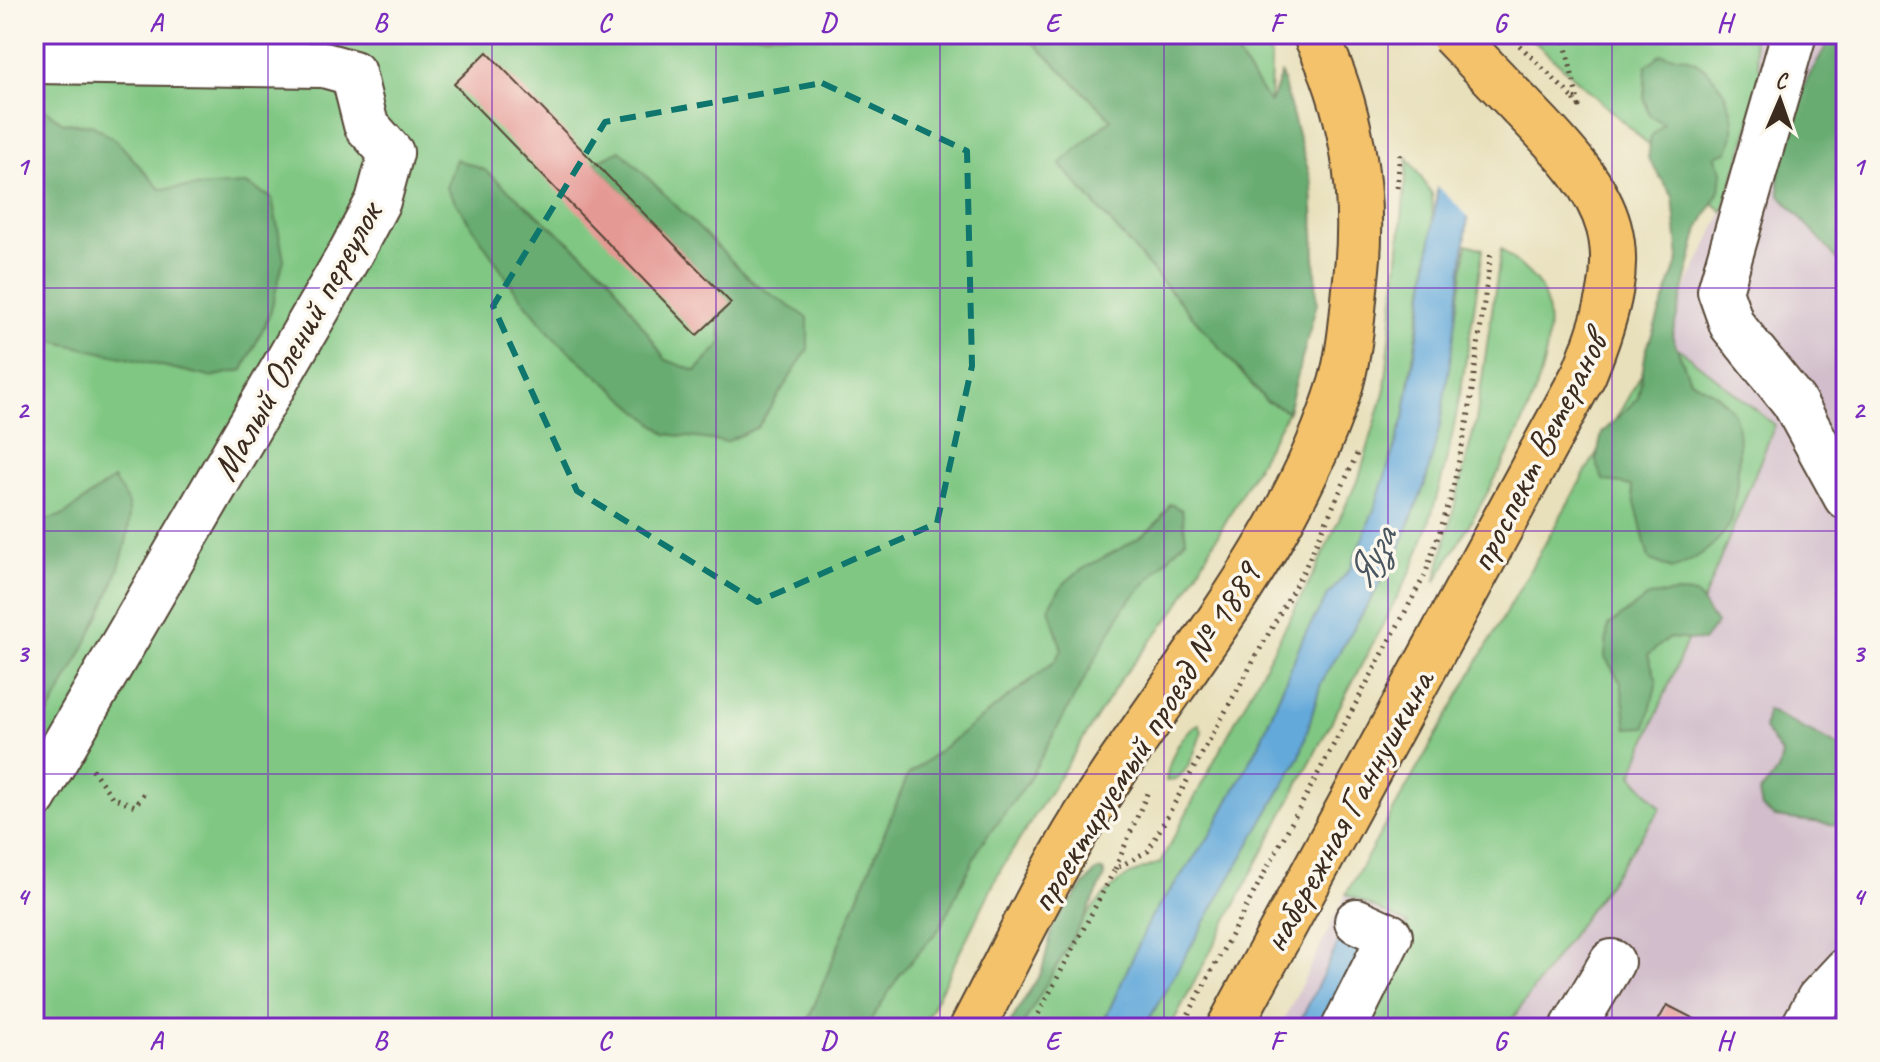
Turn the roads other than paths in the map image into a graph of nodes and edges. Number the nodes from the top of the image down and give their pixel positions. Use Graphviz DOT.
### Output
graph roads {
  1 [pos="1315,34"];
  2 [pos="1452,34"];
  3 [pos="1794,34"];
  4 [pos="34,61"];
  5 [pos="1846,497"];
  6 [pos="1465,594"];
  7 [pos="34,797"];
  8 [pos="1357,921"];
  9 [pos="1612,962"];
  10 [pos="1846,970"];
  11 [pos="972,1028"];
  12 [pos="1229,1028"];
  13 [pos="1344,1028"];
  14 [pos="1573,1028"];
  15 [pos="1803,1028"];
  1 -- 11 [label="main road, проектируемый проезд № 1889"];
  2 -- 6 [label="main road, проспект Ветеранов, bridge"];
  3 -- 5 [label="lane"];
  4 -- 7 [label="lane, Малый Олений переулок"];
  6 -- 12 [label="main road, набережная Ганнушкина"];
  8 -- 13 [label="lane"];
  9 -- 14 [label="lane"];
  10 -- 15 [label="lane"];
}
